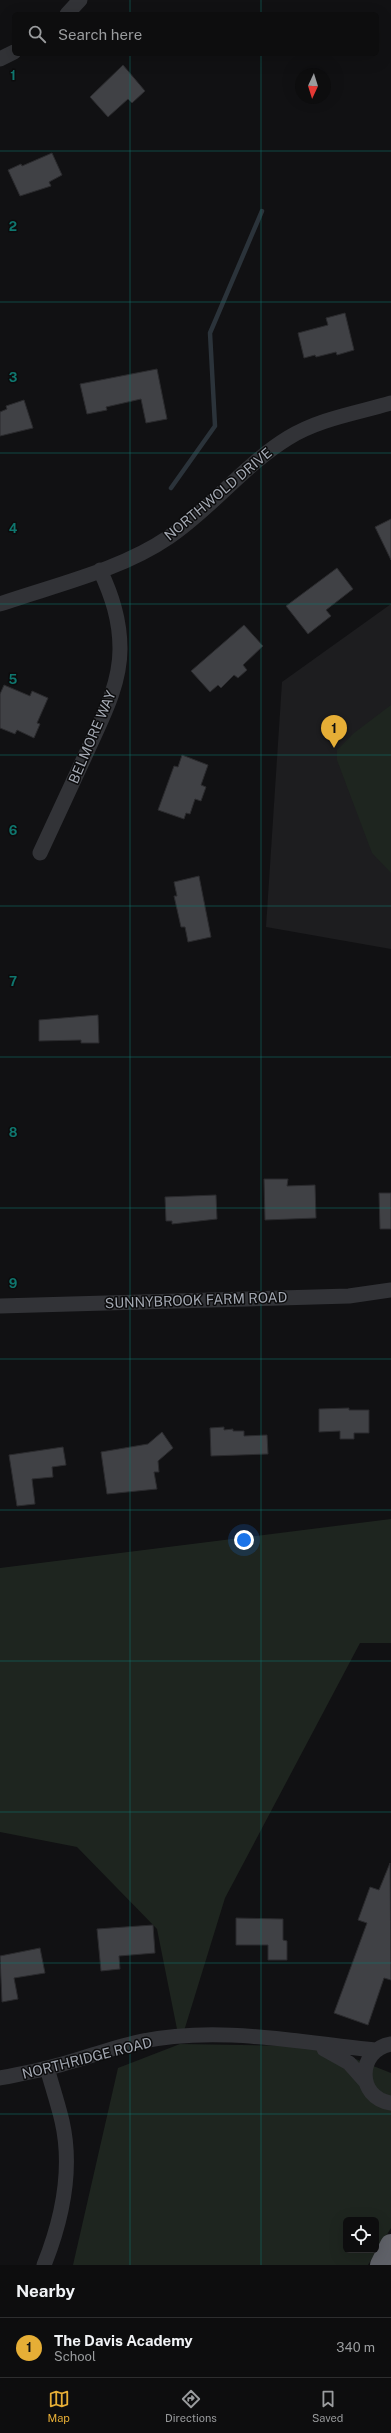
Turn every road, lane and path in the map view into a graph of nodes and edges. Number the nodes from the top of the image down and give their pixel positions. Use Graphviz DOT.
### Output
graph roads {
  1 [pos="80,0"];
  2 [pos="69,12"];
  3 [pos="12,53"];
  4 [pos="0,58"];
  5 [pos="391,403"];
  6 [pos="100,570"];
  7 [pos="0,604"];
  8 [pos="40,853"];
  9 [pos="391,1290"];
  10 [pos="0,1306"];
  11 [pos="316,2045"];
  12 [pos="385,2046"];
  13 [pos="47,2068"];
  14 [pos="0,2078"];
  15 [pos="365,2081"];
  16 [pos="391,2103"];
  17 [pos="391,2245"];
  18 [pos="44,2265"];
  19 [pos="381,2265"];
  1 -- 2 [label="street"];
  3 -- 4 [label="street"];
  5 -- 6 [label="street, NORTHWOLD DRIVE"];
  6 -- 7 [label="street, NORTHWOLD DRIVE"];
  6 -- 8 [label="street, BELMORE WAY"];
  9 -- 10 [label="street, SUNNYBROOK FARM ROAD"];
  11 -- 12 [label="street, NORTHRIDGE ROAD"];
  11 -- 13 [label="street, NORTHRIDGE ROAD"];
  11 -- 15 [label="street, NORTHRIDGE ROAD"];
  12 -- 15 [label="street, NORTHRIDGE ROAD"];
  13 -- 14 [label="street, NORTHRIDGE ROAD"];
  13 -- 18 [label="street"];
  15 -- 16 [label="street, NORTHRIDGE ROAD"];
  17 -- 19 [label="highway"];
}
